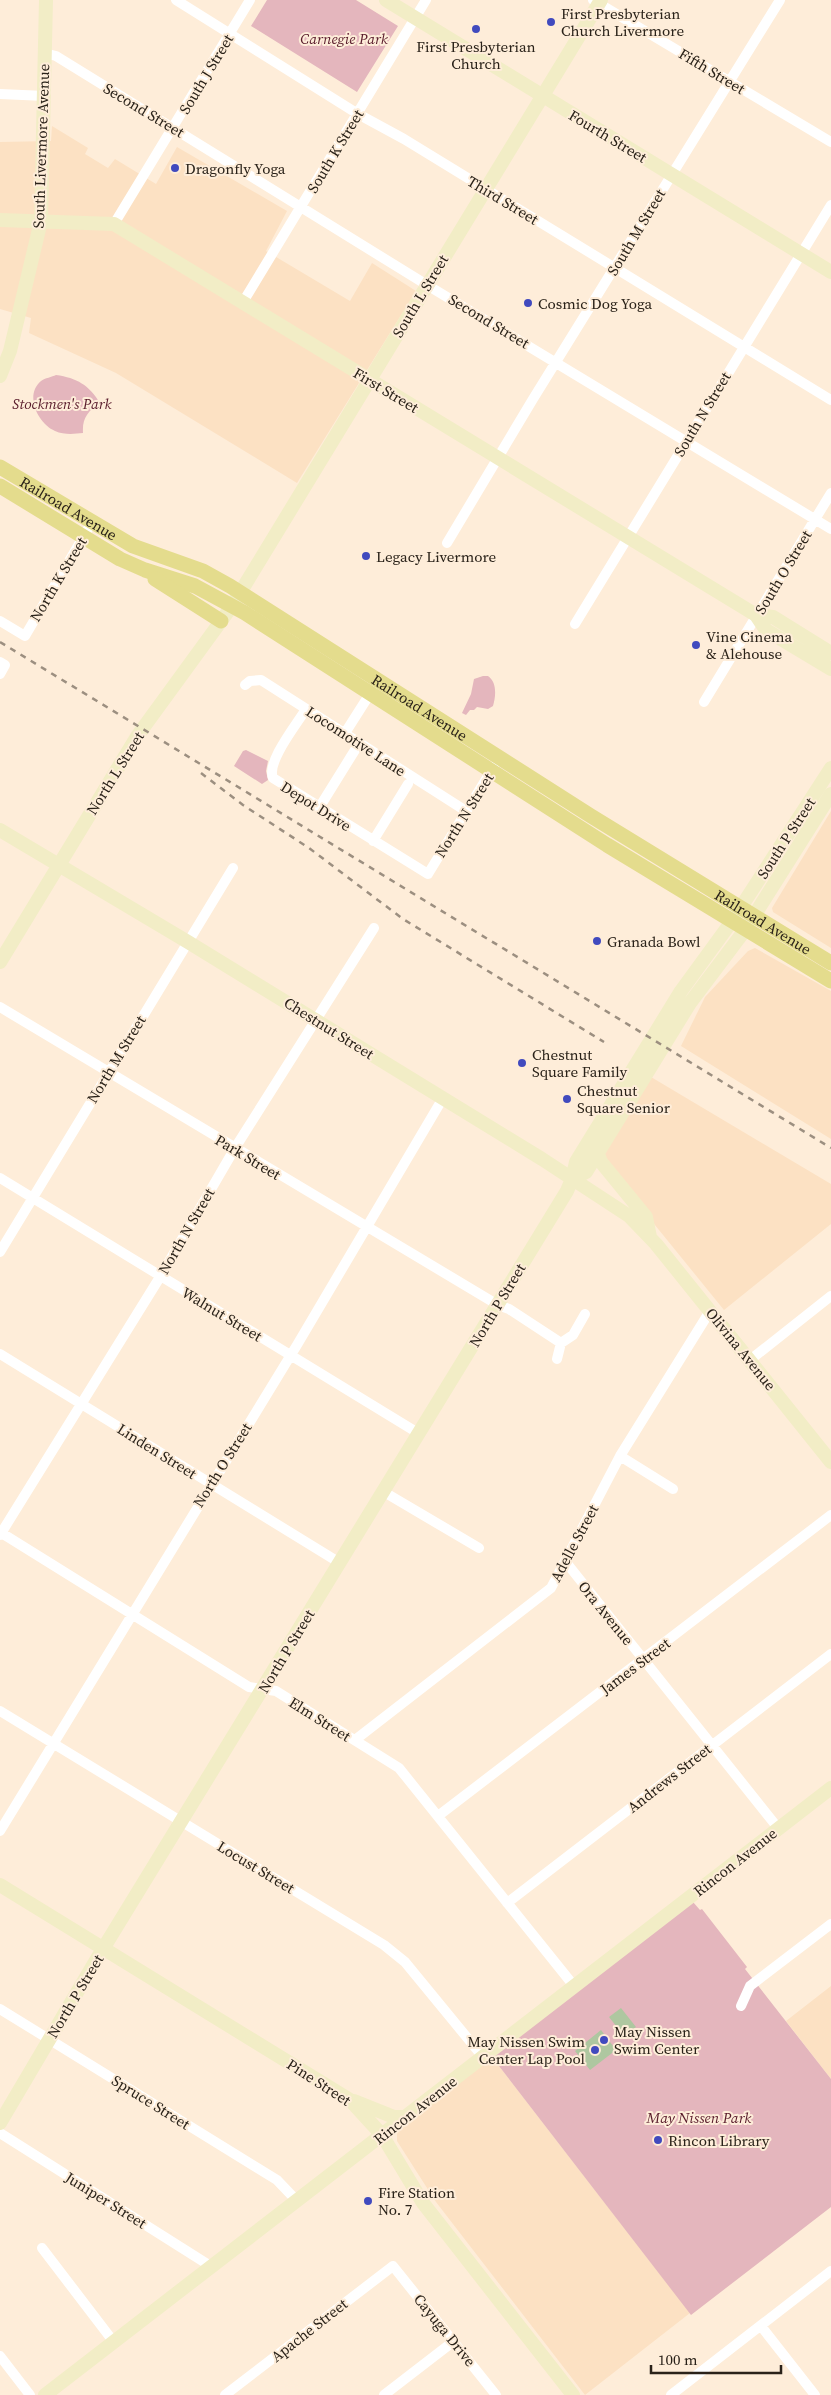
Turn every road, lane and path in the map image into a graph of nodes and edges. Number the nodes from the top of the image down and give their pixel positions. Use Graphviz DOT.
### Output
graph roads {
  1 [pos="46,0"];
  2 [pos="176,0"];
  3 [pos="250,0"];
  4 [pos="386,0"];
  5 [pos="426,0"];
  6 [pos="780,0"];
  7 [pos="597,1"];
  8 [pos="415,18"];
  9 [pos="230,34"];
  10 [pos="44,53"];
  11 [pos="728,81"];
  12 [pos="0,94"];
  13 [pos="542,95"];
  14 [pos="45,96"];
  15 [pos="358,114"];
  16 [pos="173,128"];
  17 [pos="831,142"];
  18 [pos="671,174"];
  19 [pos="485,189"];
  20 [pos="831,205"];
  21 [pos="301,206"];
  22 [pos="0,220"];
  23 [pos="40,221"];
  24 [pos="114,224"];
  25 [pos="800,253"];
  26 [pos="614,268"];
  27 [pos="831,272"];
  28 [pos="427,285"];
  29 [pos="243,302"];
  30 [pos="743,347"];
  31 [pos="557,362"];
  32 [pos="0,376"];
  33 [pos="369,380"];
  34 [pos="831,400"];
  35 [pos="686,441"];
  36 [pos="499,458"];
  37 [pos="0,466"];
  38 [pos="0,486"];
  39 [pos="831,493"];
  40 [pos="815,519"];
  41 [pos="92,522"];
  42 [pos="831,529"];
  43 [pos="84,536"];
  44 [pos="628,536"];
  45 [pos="448,543"];
  46 [pos="132,564"];
  47 [pos="240,592"];
  48 [pos="232,606"];
  49 [pos="756,615"];
  50 [pos="0,621"];
  51 [pos="221,621"];
  52 [pos="574,624"];
  53 [pos="831,653"];
  54 [pos="831,669"];
  55 [pos="245,685"];
  56 [pos="375,686"];
  57 [pos="704,702"];
  58 [pos="306,709"];
  59 [pos="345,733"];
  60 [pos="355,750"];
  61 [pos="500,757"];
  62 [pos="831,768"];
  63 [pos="492,770"];
  64 [pos="408,784"];
  65 [pos="831,794"];
  66 [pos="319,808"];
  67 [pos="466,811"];
  68 [pos="0,830"];
  69 [pos="373,841"];
  70 [pos="59,864"];
  71 [pos="233,868"];
  72 [pos="428,874"];
  73 [pos="747,912"];
  74 [pos="739,926"];
  75 [pos="374,928"];
  76 [pos="188,942"];
  77 [pos="0,962"];
  78 [pos="831,963"];
  79 [pos="831,981"];
  80 [pos="0,1007"];
  81 [pos="314,1019"];
  82 [pos="107,1072"];
  83 [pos="443,1098"];
  84 [pos="234,1148"];
  85 [pos="598,1154"];
  86 [pos="0,1178"];
  87 [pos="572,1179"];
  88 [pos="34,1198"];
  89 [pos="368,1227"];
  90 [pos="650,1237"];
  91 [pos="0,1252"];
  92 [pos="160,1277"];
  93 [pos="831,1296"];
  94 [pos="498,1305"];
  95 [pos="710,1310"];
  96 [pos="585,1314"];
  97 [pos="561,1343"];
  98 [pos="0,1354"];
  99 [pos="291,1355"];
  100 [pos="557,1359"];
  101 [pos="750,1360"];
  102 [pos="82,1403"];
  103 [pos="418,1434"];
  104 [pos="620,1456"];
  105 [pos="831,1462"];
  106 [pos="210,1484"];
  107 [pos="673,1490"];
  108 [pos="384,1492"];
  109 [pos="831,1516"];
  110 [pos="0,1533"];
  111 [pos="479,1548"];
  112 [pos="565,1561"];
  113 [pos="340,1563"];
  114 [pos="133,1613"];
  115 [pos="831,1654"];
  116 [pos="644,1659"];
  117 [pos="263,1689"];
  118 [pos="0,1710"];
  119 [pos="355,1740"];
  120 [pos="54,1744"];
  121 [pos="712,1744"];
  122 [pos="831,1788"];
  123 [pos="438,1816"];
  124 [pos="182,1823"];
  125 [pos="778,1828"];
  126 [pos="0,1831"];
  127 [pos="0,1885"];
  128 [pos="506,1903"];
  129 [pos="831,1924"];
  130 [pos="103,1950"];
  131 [pos="574,1986"];
  132 [pos="741,2006"];
  133 [pos="0,2009"];
  134 [pos="50,2038"];
  135 [pos="483,2057"];
  136 [pos="350,2100"];
  137 [pos="406,2117"];
  138 [pos="0,2123"];
  139 [pos="0,2132"];
  140 [pos="382,2135"];
  141 [pos="297,2201"];
  142 [pos="42,2248"];
  143 [pos="393,2266"];
  144 [pos="212,2267"];
  145 [pos="831,2271"];
  146 [pos="761,2326"];
  147 [pos="113,2341"];
  148 [pos="454,2341"];
  149 [pos="0,2356"];
  150 [pos="567,2393"];
  151 [pos="30,2395"];
  152 [pos="46,2395"];
  153 [pos="225,2395"];
  154 [pos="384,2395"];
  155 [pos="496,2395"];
  156 [pos="671,2395"];
  157 [pos="816,2395"];
  1 -- 10 [label="street, South Livermore Avenue"];
  2 -- 9 [label="street, Third Street"];
  3 -- 9 [label="street, South J Street"];
  4 -- 8 [label="street, Fourth Street"];
  5 -- 8 [label="street, South K Street"];
  6 -- 11 [label="street, South M Street"];
  7 -- 11 [label="street, Fifth Street"];
  7 -- 13 [label="street, South L Street"];
  8 -- 13 [label="street, Fourth Street"];
  8 -- 15 [label="street, South K Street"];
  9 -- 15 [label="street, Third Street"];
  9 -- 16 [label="street, South J Street"];
  10 -- 14 [label="street, South Livermore Avenue"];
  10 -- 16 [label="street, Second Street"];
  11 -- 17 [label="street, Fifth Street"];
  11 -- 18 [label="street, South M Street"];
  12 -- 14 [label="street"];
  13 -- 18 [label="street, Fourth Street"];
  13 -- 19 [label="street, South L Street"];
  14 -- 23 [label="street, South Livermore Avenue"];
  15 -- 19 [label="street, Third Street"];
  15 -- 21 [label="street, South K Street"];
  16 -- 21 [label="street, Second Street"];
  16 -- 24 [label="street, South J Street"];
  18 -- 25 [label="street, Fourth Street"];
  18 -- 26 [label="street, South M Street"];
  19 -- 26 [label="street, Third Street"];
  19 -- 28 [label="street, South L Street"];
  20 -- 25 [label="street, South N Street"];
  21 -- 28 [label="street, Second Street"];
  21 -- 29 [label="street, South K Street"];
  22 -- 23 [label="street, First Street"];
  23 -- 24 [label="street, First Street"];
  23 -- 32 [label="street, South Livermore Avenue"];
  24 -- 29 [label="street, First Street"];
  25 -- 27 [label="street, Fourth Street"];
  25 -- 30 [label="street, South N Street"];
  26 -- 30 [label="street, Third Street"];
  26 -- 31 [label="street, South M Street"];
  28 -- 31 [label="street, Second Street"];
  28 -- 33 [label="street, South L Street"];
  29 -- 33 [label="street, First Street"];
  30 -- 34 [label="street, Third Street"];
  30 -- 35 [label="street, South N Street"];
  31 -- 35 [label="street, Second Street"];
  31 -- 36 [label="street, South M Street"];
  33 -- 36 [label="street, First Street"];
  33 -- 47 [label="street, South L Street"];
  35 -- 40 [label="street, Second Street"];
  35 -- 44 [label="street, South N Street"];
  36 -- 44 [label="street, First Street"];
  36 -- 45 [label="street, South M Street"];
  37 -- 41 [label="main road, Railroad Avenue"];
  38 -- 43 [label="main road, Railroad Avenue"];
  39 -- 40 [label="street, South O Street"];
  40 -- 42 [label="street, Second Street"];
  40 -- 49 [label="street, South O Street"];
  41 -- 43 [label="street, North K Street"];
  41 -- 47 [label="main road, Railroad Avenue"];
  43 -- 46 [label="main road, Railroad Avenue"];
  43 -- 50 [label="street, North K Street"];
  44 -- 49 [label="street, First Street"];
  44 -- 52 [label="street, South N Street"];
  46 -- 48 [label="main road, Railroad Avenue"];
  46 -- 51 [label="main road"];
  47 -- 48 [label="street, North L Street"];
  47 -- 56 [label="main road, Railroad Avenue"];
  48 -- 51 [label="street, North L Street"];
  48 -- 56 [label="main road, Railroad Avenue"];
  49 -- 53 [label="street, First Street"];
  49 -- 54 [label="street, First Street"];
  49 -- 57 [label="street, South O Street"];
  51 -- 70 [label="street, North L Street"];
  55 -- 58 [label="street, Locomotive Lane"];
  56 -- 59 [label="street"];
  56 -- 61 [label="main road, Railroad Avenue"];
  56 -- 63 [label="main road, Railroad Avenue"];
  58 -- 59 [label="street, Locomotive Lane"];
  58 -- 66 [label="street, Depot Drive"];
  59 -- 67 [label="street, Locomotive Lane"];
  60 -- 66 [label="street"];
  61 -- 63 [label="street, North N Street"];
  61 -- 73 [label="main road, Railroad Avenue"];
  62 -- 73 [label="street, South P Street"];
  63 -- 67 [label="street, North N Street"];
  63 -- 74 [label="main road, Railroad Avenue"];
  64 -- 69 [label="street"];
  65 -- 73 [label="street, South P Street"];
  66 -- 69 [label="street, Depot Drive"];
  67 -- 72 [label="street, North N Street"];
  68 -- 70 [label="street, Chestnut Street"];
  69 -- 72 [label="street, Depot Drive"];
  70 -- 76 [label="street, Chestnut Street"];
  70 -- 77 [label="street, North L Street"];
  71 -- 76 [label="street, North M Street"];
  73 -- 74 [label="street, North P Street"];
  73 -- 78 [label="main road, Railroad Avenue"];
  74 -- 79 [label="main road, Railroad Avenue"];
  74 -- 85 [label="street, North P Street"];
  74 -- 87 [label="street, North P Street"];
  75 -- 81 [label="street, North N Street"];
  76 -- 81 [label="street, Chestnut Street"];
  76 -- 82 [label="street, North M Street"];
  80 -- 82 [label="street, Park Street"];
  81 -- 83 [label="street, Chestnut Street"];
  81 -- 84 [label="street, North N Street"];
  82 -- 84 [label="street, Park Street"];
  82 -- 88 [label="street, North M Street"];
  83 -- 87 [label="street, Chestnut Street"];
  83 -- 89 [label="street, North O Street"];
  84 -- 89 [label="street, Park Street"];
  84 -- 92 [label="street, North N Street"];
  85 -- 87 [label="street, North P Street"];
  85 -- 90 [label="street"];
  86 -- 88 [label="street, Walnut Street"];
  87 -- 90 [label="street, Chestnut Street"];
  87 -- 94 [label="street, North P Street"];
  88 -- 91 [label="street, North M Street"];
  88 -- 92 [label="street, Walnut Street"];
  89 -- 94 [label="street, Park Street"];
  89 -- 99 [label="street, North O Street"];
  90 -- 95 [label="street, Olivina Avenue"];
  92 -- 99 [label="street, Walnut Street"];
  92 -- 102 [label="street, North N Street"];
  93 -- 101 [label="street"];
  94 -- 97 [label="street, Park Street"];
  94 -- 103 [label="street, North P Street"];
  95 -- 101 [label="street, Olivina Avenue"];
  95 -- 104 [label="street, Adelle Street"];
  96 -- 97 [label="street"];
  97 -- 100 [label="street"];
  98 -- 102 [label="street, Linden Street"];
  99 -- 103 [label="street, Walnut Street"];
  99 -- 106 [label="street, North O Street"];
  101 -- 105 [label="street, Olivina Avenue"];
  102 -- 106 [label="street, Linden Street"];
  102 -- 110 [label="street, North N Street"];
  103 -- 108 [label="street, North P Street"];
  104 -- 107 [label="street"];
  104 -- 112 [label="street, Adelle Street"];
  106 -- 113 [label="street, Linden Street"];
  106 -- 114 [label="street, North O Street"];
  108 -- 111 [label="street"];
  108 -- 113 [label="street, North P Street"];
  109 -- 116 [label="street, James Street"];
  110 -- 114 [label="street, Elm Street"];
  112 -- 116 [label="street, Ora Avenue"];
  112 -- 119 [label="street, Adelle Street"];
  113 -- 117 [label="street, North P Street"];
  114 -- 117 [label="street, Elm Street"];
  114 -- 120 [label="street, North O Street"];
  115 -- 121 [label="street, Andrews Street"];
  116 -- 121 [label="street, Ora Avenue"];
  116 -- 123 [label="street, James Street"];
  117 -- 119 [label="street, Elm Street"];
  117 -- 124 [label="street, North P Street"];
  118 -- 120 [label="street, Locust Street"];
  119 -- 123 [label="street, Elm Street"];
  120 -- 124 [label="street, Locust Street"];
  120 -- 126 [label="street, North O Street"];
  121 -- 125 [label="street, Ora Avenue"];
  121 -- 128 [label="street, Andrews Street"];
  122 -- 125 [label="street, Rincon Avenue"];
  123 -- 128 [label="street, Elm Street"];
  124 -- 130 [label="street, North P Street"];
  124 -- 135 [label="street, Locust Street"];
  125 -- 131 [label="street, Rincon Avenue"];
  127 -- 130 [label="street, Pine Street"];
  128 -- 131 [label="street, Elm Street"];
  129 -- 132 [label="street"];
  130 -- 134 [label="street, North P Street"];
  130 -- 136 [label="street, Pine Street"];
  131 -- 135 [label="street, Rincon Avenue"];
  133 -- 134 [label="street, Spruce Street"];
  134 -- 138 [label="street, North P Street"];
  134 -- 141 [label="street, Spruce Street"];
  135 -- 137 [label="street, Rincon Avenue"];
  136 -- 137 [label="street"];
  136 -- 140 [label="street, Pine Street"];
  137 -- 140 [label="street, Rincon Avenue"];
  139 -- 144 [label="street, Juniper Street"];
  140 -- 141 [label="street, Rincon Avenue"];
  140 -- 150 [label="street, Pine Street"];
  141 -- 144 [label="street, Rincon Avenue"];
  142 -- 147 [label="street"];
  143 -- 148 [label="street, Cayuga Drive"];
  143 -- 153 [label="street, Apache Street"];
  144 -- 147 [label="street, Rincon Avenue"];
  145 -- 146 [label="street"];
  146 -- 156 [label="street"];
  146 -- 157 [label="street"];
  147 -- 152 [label="street, Rincon Avenue"];
  148 -- 154 [label="street"];
  148 -- 155 [label="street, Cayuga Drive"];
  149 -- 151 [label="street"];
}
